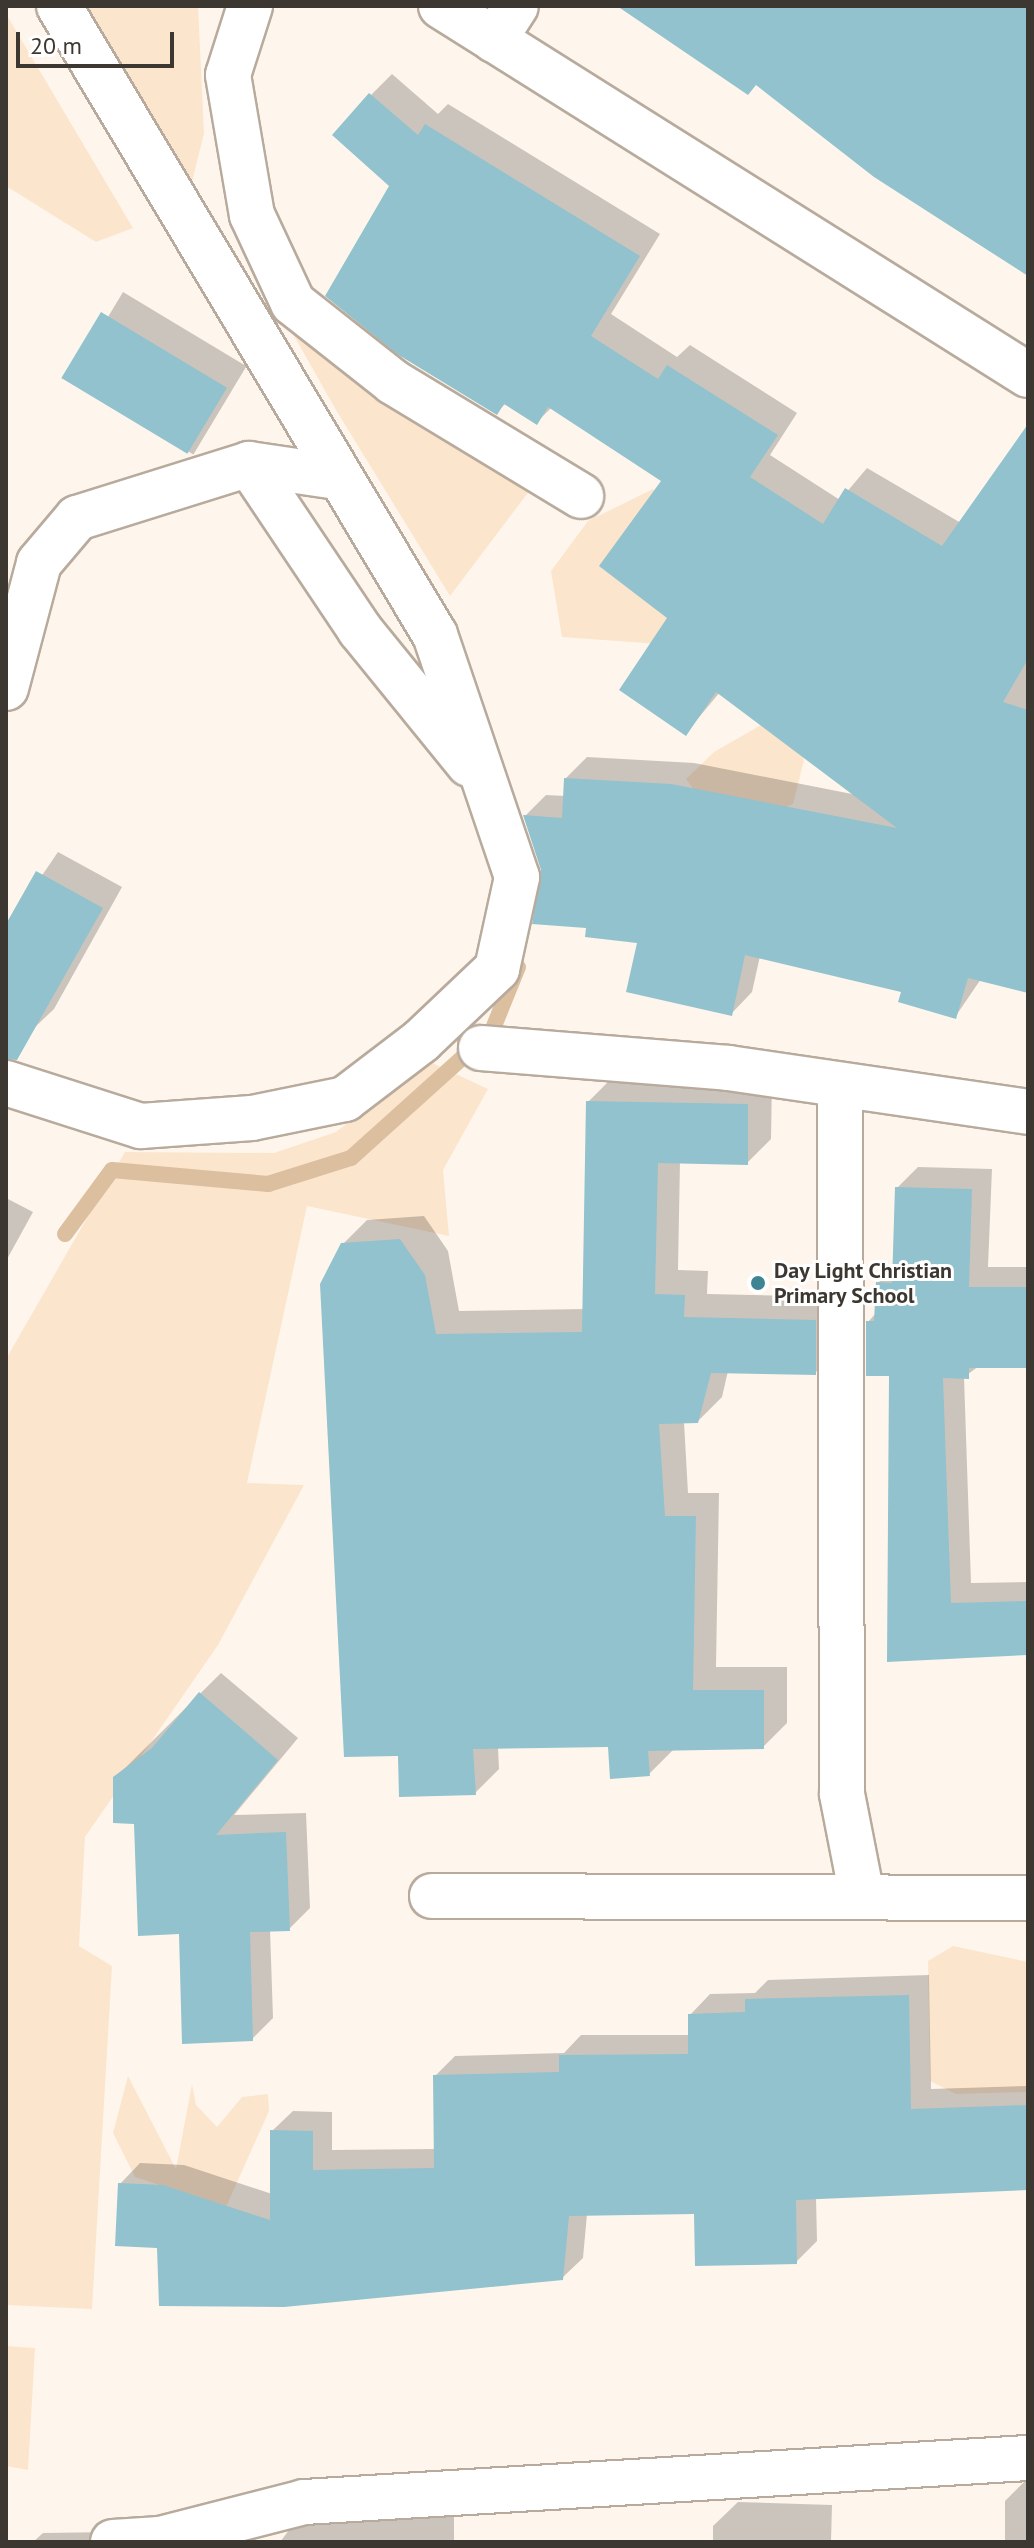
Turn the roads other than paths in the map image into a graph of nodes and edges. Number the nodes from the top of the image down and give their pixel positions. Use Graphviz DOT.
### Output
graph roads {
  1 [pos="59,6"];
  2 [pos="250,6"];
  3 [pos="441,6"];
  4 [pos="505,23"];
  5 [pos="1028,375"];
  6 [pos="249,464"];
  7 [pos="337,477"];
  8 [pos="581,496"];
  9 [pos="6,688"];
  10 [pos="486,785"];
  11 [pos="481,1048"];
  12 [pos="6,1083"];
  13 [pos="840,1086"];
  14 [pos="1028,1112"];
  15 [pos="432,1896"];
  16 [pos="862,1896"];
  17 [pos="1028,1898"];
  18 [pos="1028,2458"];
  19 [pos="113,2542"];
  1 -- 7 [label="street"];
  2 -- 8 [label="street"];
  3 -- 4 [label="street"];
  4 -- 5 [label="street"];
  6 -- 7 [label="street"];
  6 -- 9 [label="street"];
  6 -- 10 [label="street"];
  7 -- 10 [label="street"];
  10 -- 12 [label="street"];
  11 -- 13 [label="street"];
  13 -- 14 [label="street"];
  13 -- 16 [label="street"];
  15 -- 16 [label="street"];
  16 -- 17 [label="street"];
  18 -- 19 [label="street"];
}
